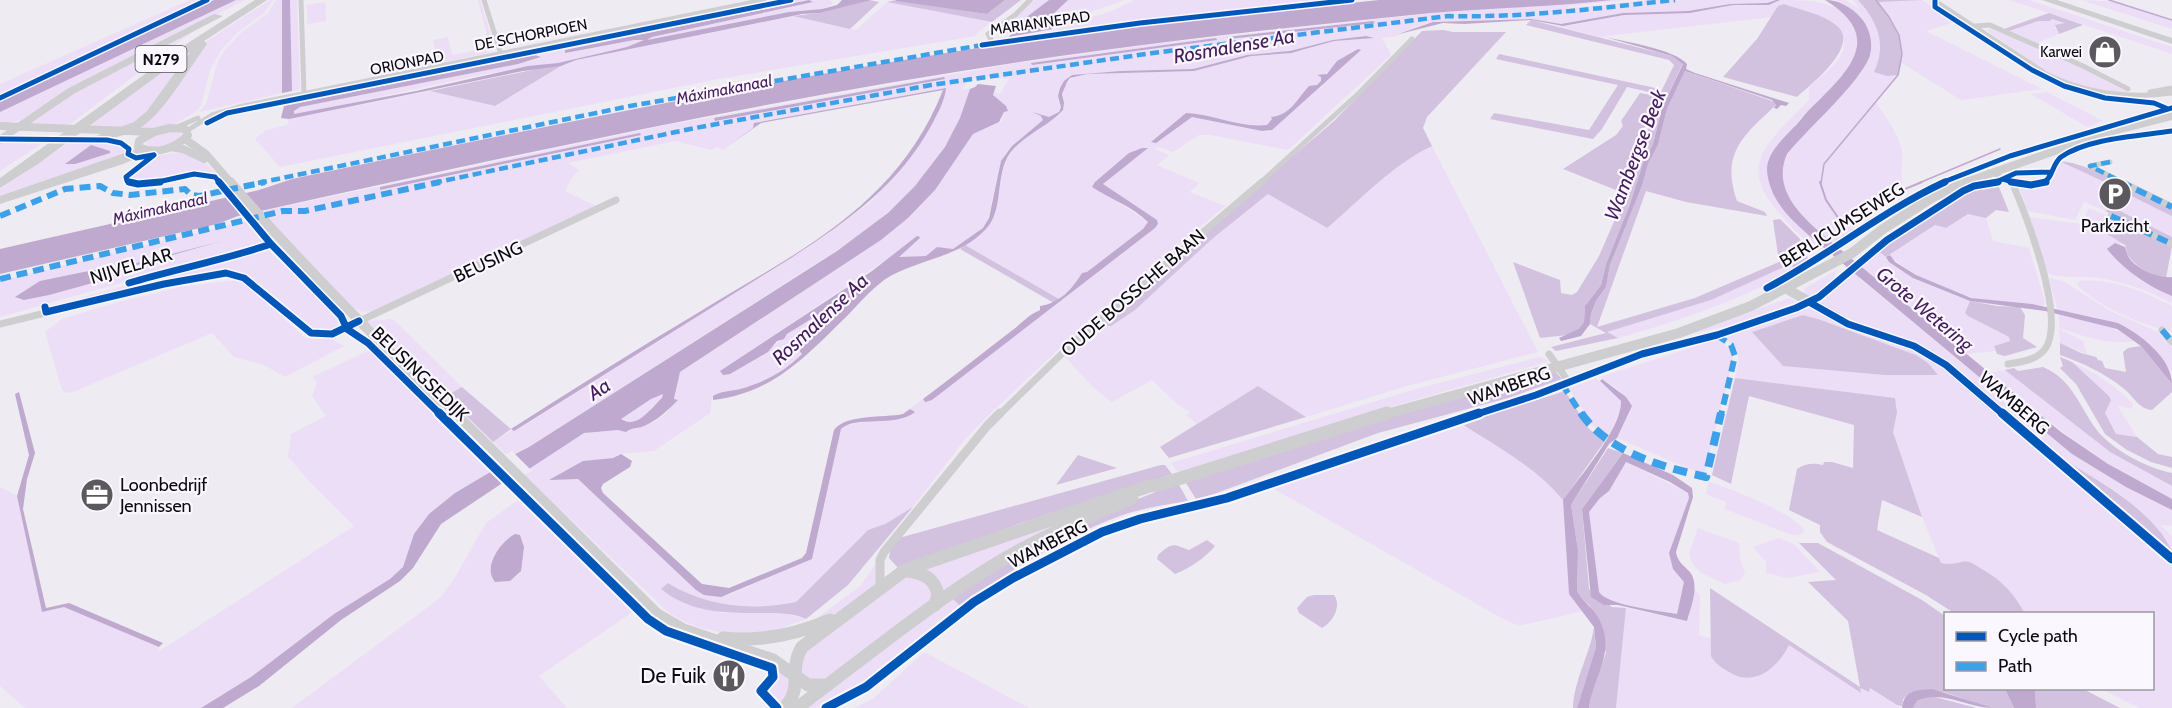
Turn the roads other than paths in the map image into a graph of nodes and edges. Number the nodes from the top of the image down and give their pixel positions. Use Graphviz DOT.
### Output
graph roads {
  1 [pos="262,0"];
  2 [pos="301,0"];
  3 [pos="484,0"];
  4 [pos="764,0"];
  5 [pos="1030,0"];
  6 [pos="1352,0"];
  7 [pos="2047,0"];
  8 [pos="2068,0"];
  9 [pos="1935,1"];
  10 [pos="251,2"];
  11 [pos="1975,26"];
  12 [pos="2172,33"];
  13 [pos="1412,39"];
  14 [pos="2172,40"];
  15 [pos="993,43"];
  16 [pos="982,45"];
  17 [pos="501,54"];
  18 [pos="2172,88"];
  19 [pos="2128,89"];
  20 [pos="2097,93"];
  21 [pos="2172,93"];
  22 [pos="304,94"];
  23 [pos="243,106"];
  24 [pos="2172,116"];
  25 [pos="2172,122"];
  26 [pos="177,127"];
  27 [pos="4,131"];
  28 [pos="2172,131"];
  29 [pos="127,132"];
  30 [pos="154,132"];
  31 [pos="2107,134"];
  32 [pos="186,135"];
  33 [pos="102,136"];
  34 [pos="56,143"];
  35 [pos="142,145"];
  36 [pos="170,147"];
  37 [pos="2110,162"];
  38 [pos="212,163"];
  39 [pos="1989,172"];
  40 [pos="0,176"];
  41 [pos="2012,182"];
  42 [pos="0,184"];
  43 [pos="0,200"];
  44 [pos="616,200"];
  45 [pos="2172,207"];
  46 [pos="2111,216"];
  47 [pos="2172,244"];
  48 [pos="1848,272"];
  49 [pos="1787,288"];
  50 [pos="1809,302"];
  51 [pos="359,321"];
  52 [pos="0,324"];
  53 [pos="2162,330"];
  54 [pos="2172,342"];
  55 [pos="1549,354"];
  56 [pos="2007,364"];
  57 [pos="1555,366"];
  58 [pos="1568,381"];
  59 [pos="1162,484"];
  60 [pos="2172,559"];
  61 [pos="881,568"];
  62 [pos="901,572"];
  63 [pos="880,587"];
  64 [pos="934,605"];
  65 [pos="846,612"];
  66 [pos="702,635"];
  67 [pos="794,675"];
  68 [pos="828,685"];
  69 [pos="784,708"];
  70 [pos="797,708"];
  71 [pos="826,708"];
  1 -- 10 [label="highway, N279"];
  2 -- 22 [label="street"];
  3 -- 17 [label="street"];
  4 -- 17 [label="street, DE SCHORPIOEN"];
  5 -- 15 [label="street"];
  6 -- 15 [label="street, MARIANNEPAD"];
  7 -- 14 [label="highway"];
  8 -- 12 [label="highway"];
  9 -- 11 [label="street"];
  10 -- 27 [label="highway, N279"];
  10 -- 29 [label="highway, N279"];
  10 -- 34 [label="highway, N279"];
  11 -- 19 [label="street"];
  11 -- 20 [label="street"];
  13 -- 61 [label="street, OUDE BOSSCHE BAAN"];
  15 -- 16 [label="street, MARIANNEPAD"];
  17 -- 22 [label="street, DE SCHORPIOEN"];
  18 -- 20 [label="street"];
  20 -- 21 [label="street"];
  22 -- 23 [label="street, DE SCHORPIOEN"];
  23 -- 26 [label="street"];
  23 -- 32 [label="street"];
  24 -- 31 [label="main road, BERLICUMSEWEG"];
  25 -- 31 [label="main road, BERLICUMSEWEG"];
  26 -- 30 [label="main road"];
  26 -- 32 [label="main road"];
  27 -- 29 [label="main road"];
  27 -- 33 [label="main road"];
  28 -- 41 [label="street"];
  29 -- 30 [label="main road"];
  29 -- 33 [label="highway"];
  30 -- 35 [label="main road"];
  31 -- 39 [label="main road, BERLICUMSEWEG"];
  32 -- 36 [label="main road"];
  32 -- 38 [label="main road, BEUSINGSEDIJK"];
  33 -- 35 [label="main road"];
  34 -- 40 [label="highway, N279"];
  34 -- 42 [label="highway, N279"];
  35 -- 36 [label="main road"];
  35 -- 43 [label="highway"];
  36 -- 38 [label="main road, BEUSINGSEDIJK"];
  37 -- 45 [label="street"];
  38 -- 51 [label="main road, BEUSINGSEDIJK"];
  39 -- 41 [label="street"];
  39 -- 49 [label="main road, BERLICUMSEWEG"];
  41 -- 56 [label="street"];
  44 -- 51 [label="street, BEUSING"];
  46 -- 47 [label="street"];
  48 -- 50 [label="street"];
  49 -- 50 [label="main road, WAMBERG"];
  49 -- 57 [label="main road, WAMBERG"];
  50 -- 58 [label="street, WAMBERG"];
  50 -- 60 [label="main road, WAMBERG"];
  51 -- 52 [label="street, NIJVELAAR"];
  51 -- 66 [label="main road, BEUSINGSEDIJK"];
  53 -- 54 [label="street"];
  55 -- 57 [label="street"];
  57 -- 58 [label="street, WAMBERG"];
  57 -- 59 [label="main road, WAMBERG"];
  58 -- 71 [label="street, WAMBERG"];
  59 -- 62 [label="main road, WAMBERG"];
  59 -- 64 [label="main road, WAMBERG"];
  61 -- 62 [label="street"];
  61 -- 63 [label="street, OUDE BOSSCHE BAAN"];
  62 -- 63 [label="main road, WAMBERG"];
  62 -- 64 [label="main road"];
  63 -- 65 [label="main road, WAMBERG"];
  64 -- 68 [label="main road, WAMBERG"];
  65 -- 66 [label="main road, WAMBERG"];
  65 -- 67 [label="main road, WAMBERG"];
  66 -- 67 [label="main road, BEUSINGSEDIJK"];
  67 -- 68 [label="main road, BEUSINGSEDIJK"];
  67 -- 69 [label="main road, WAMBERG"];
  68 -- 70 [label="main road, WAMBERG"];
}
